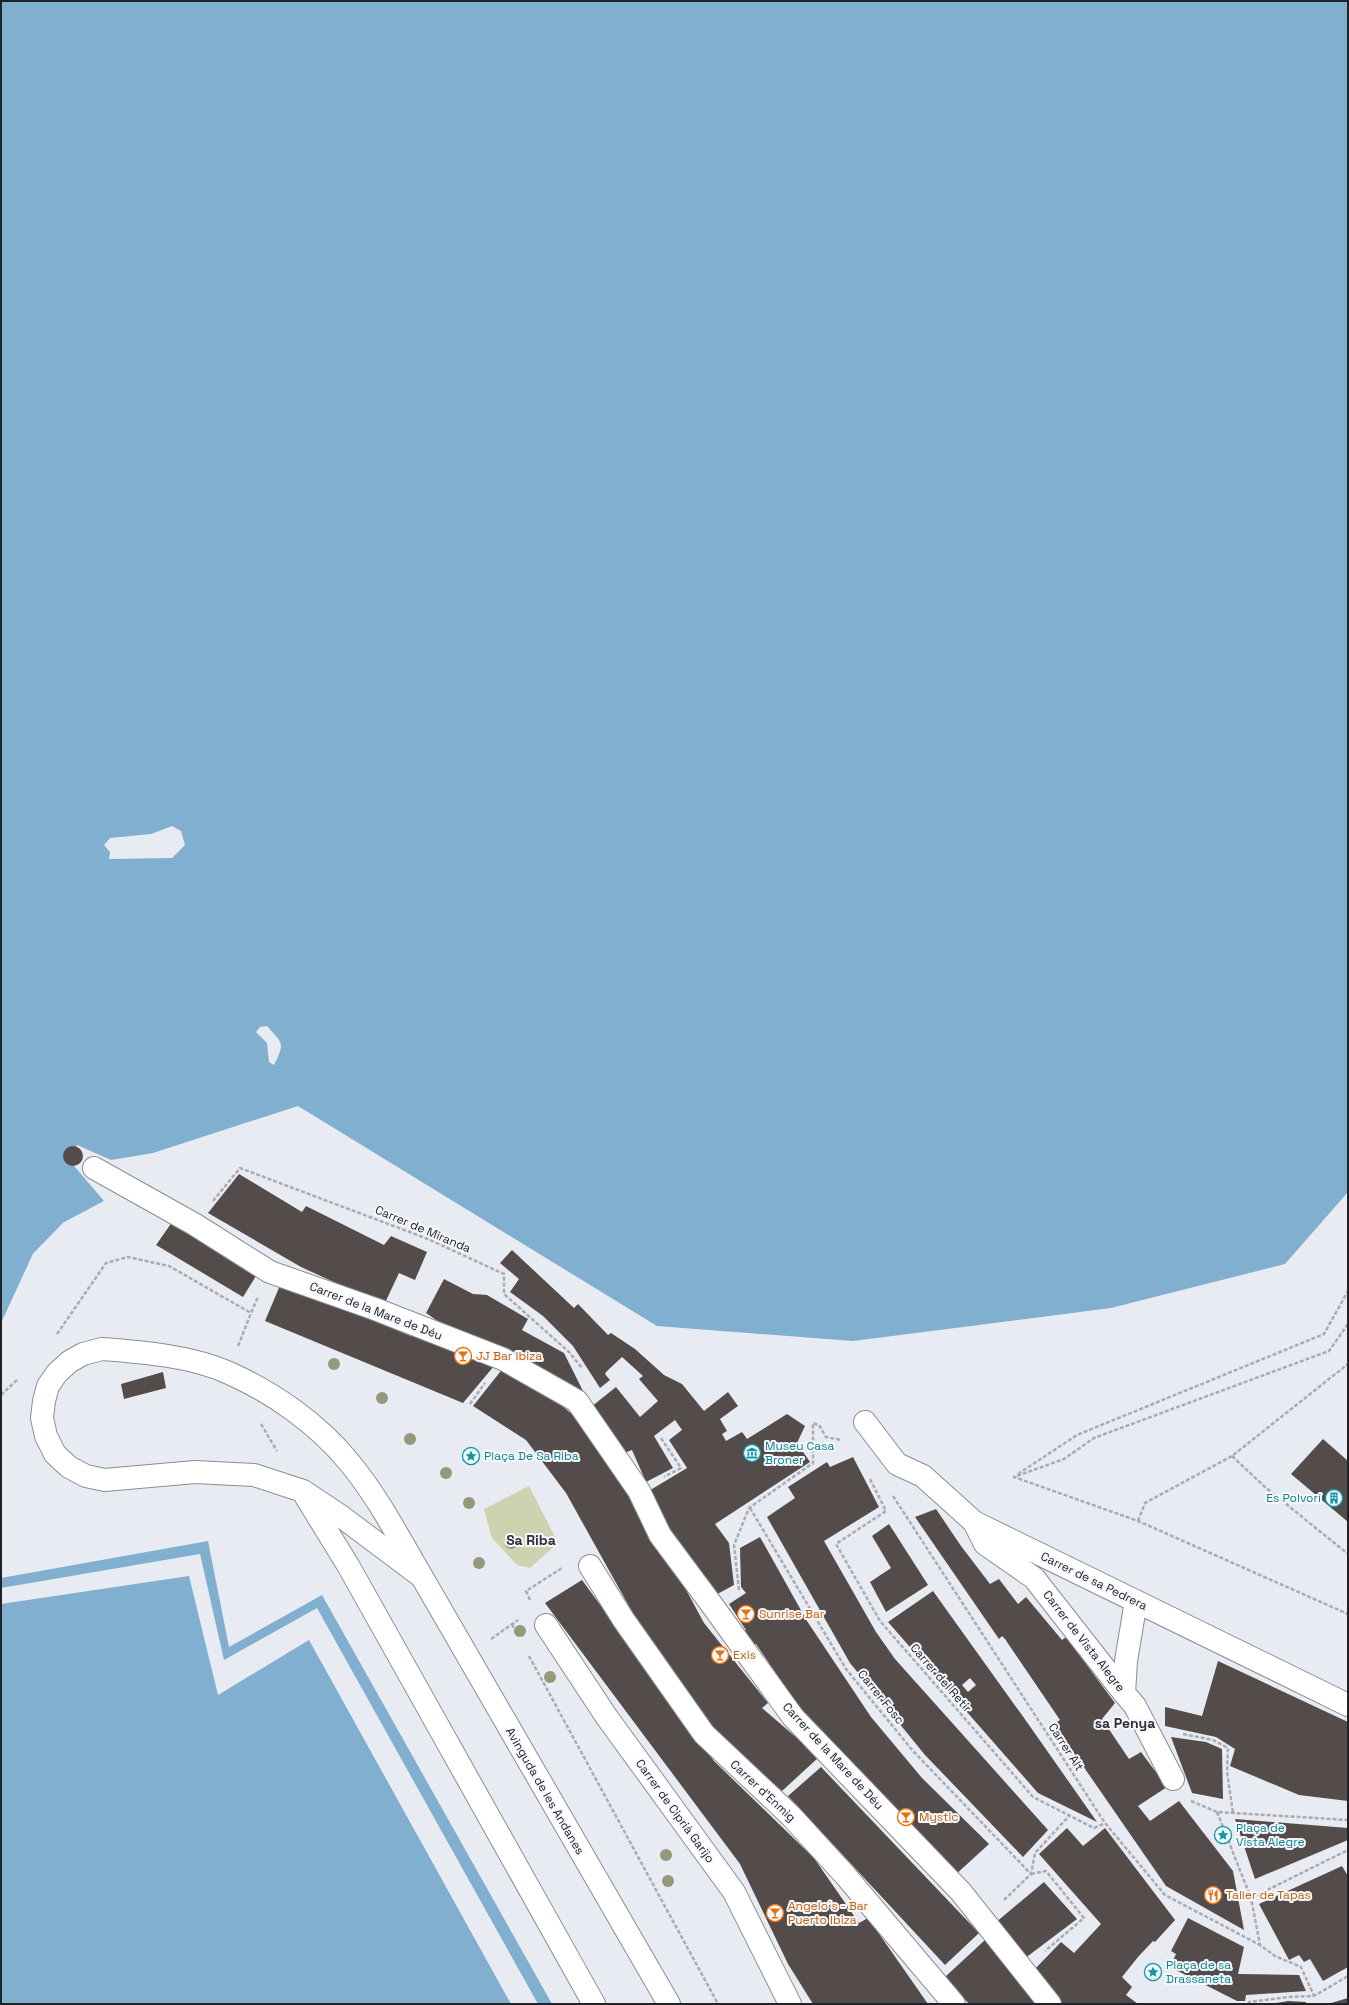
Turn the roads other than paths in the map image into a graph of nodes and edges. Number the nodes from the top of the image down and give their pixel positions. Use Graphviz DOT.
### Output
graph roads {
  1 [pos="94,1168"];
  2 [pos="865,1422"];
  3 [pos="302,1491"];
  4 [pos="974,1522"];
  5 [pos="590,1566"];
  6 [pos="422,1577"];
  7 [pos="1136,1601"];
  8 [pos="546,1625"];
  9 [pos="1124,1693"];
  10 [pos="1348,1705"];
  11 [pos="1173,1778"];
  12 [pos="594,2004"];
  13 [pos="669,2004"];
  14 [pos="790,2004"];
  15 [pos="954,2004"];
  16 [pos="1050,2004"];
  1 -- 16 [label="street, Carrer de la Mare de Déu"];
  2 -- 4 [label="street, Carrer de sa Pedrera"];
  3 -- 6 [label="street, Avinguda de les Andanes"];
  3 -- 6 [label="street, Avinguda de les Andanes"];
  3 -- 12 [label="street"];
  4 -- 7 [label="street, Carrer de sa Pedrera"];
  4 -- 9 [label="street, Carrer de Vista Alegre"];
  5 -- 15 [label="street, Carrer d'Enmig"];
  6 -- 13 [label="street, Avinguda de les Andanes"];
  7 -- 9 [label="street"];
  7 -- 10 [label="street, Carrer de sa Pedrera"];
  8 -- 14 [label="street, Carrer de Ciprià Garijo"];
  9 -- 11 [label="street, Carrer de Vista Alegre"];
}
